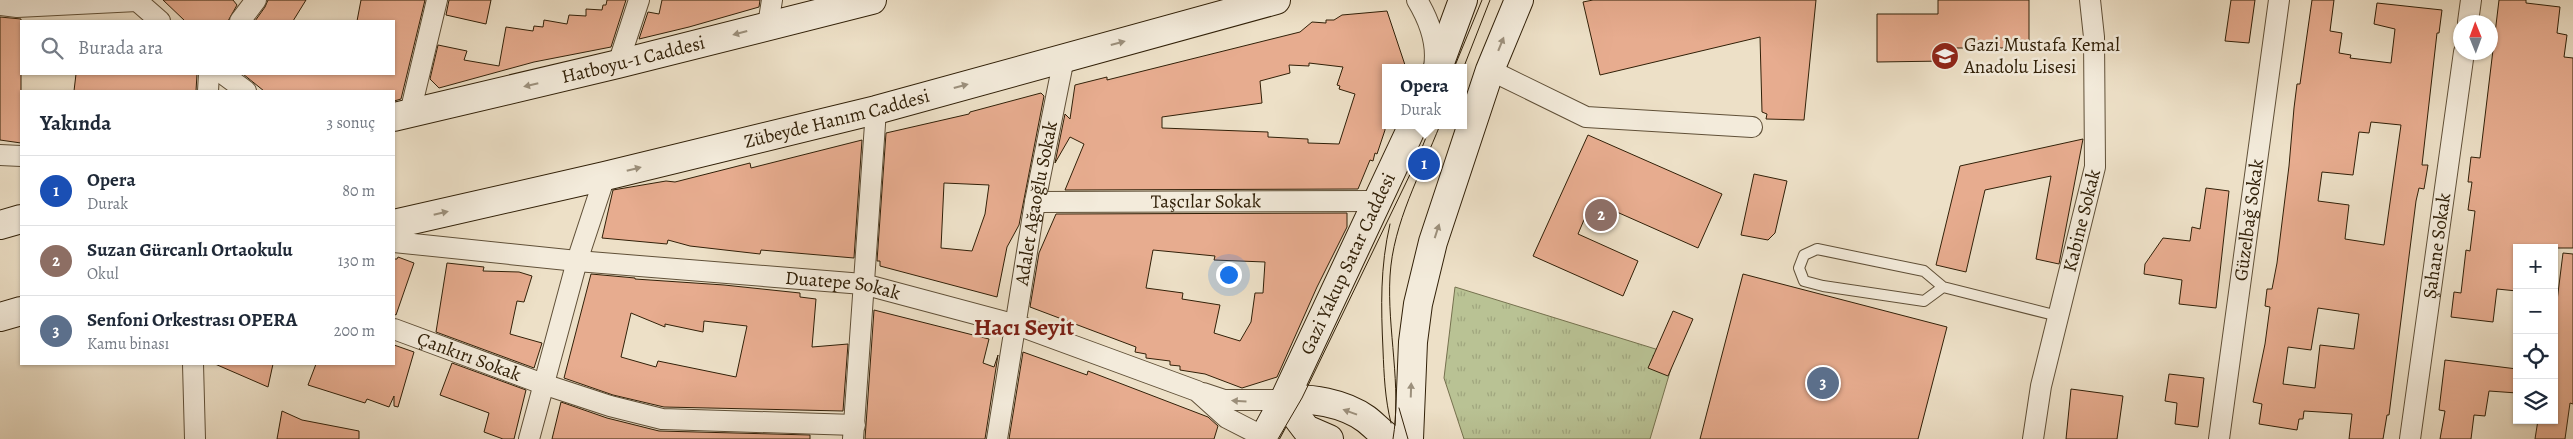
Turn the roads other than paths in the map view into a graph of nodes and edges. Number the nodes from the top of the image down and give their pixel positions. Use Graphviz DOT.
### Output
graph roads {
  1 [pos="136,0"];
  2 [pos="256,0"];
  3 [pos="437,0"];
  4 [pos="640,0"];
  5 [pos="872,0"];
  6 [pos="1276,0"];
  7 [pos="1417,0"];
  8 [pos="1463,0"];
  9 [pos="1519,0"];
  10 [pos="2090,0"];
  11 [pos="2279,0"];
  12 [pos="2471,0"];
  13 [pos="0,5"];
  14 [pos="770,13"];
  15 [pos="2469,15"];
  16 [pos="159,20"];
  17 [pos="241,20"];
  18 [pos="1064,58"];
  19 [pos="2463,60"];
  20 [pos="618,64"];
  21 [pos="1436,64"];
  22 [pos="1438,64"];
  23 [pos="1490,70"];
  24 [pos="209,75"];
  25 [pos="224,75"];
  26 [pos="208,90"];
  27 [pos="245,90"];
  28 [pos="876,110"];
  29 [pos="402,115"];
  30 [pos="1752,127"];
  31 [pos="1410,129"];
  32 [pos="0,155"];
  33 [pos="20,156"];
  34 [pos="605,176"];
  35 [pos="1377,201"];
  36 [pos="1035,202"];
  37 [pos="20,219"];
  38 [pos="395,224"];
  39 [pos="0,225"];
  40 [pos="395,242"];
  41 [pos="577,261"];
  42 [pos="863,284"];
  43 [pos="1943,287"];
  44 [pos="20,311"];
  45 [pos="0,316"];
  46 [pos="2058,316"];
  47 [pos="1017,325"];
  48 [pos="395,329"];
  49 [pos="193,365"];
  50 [pos="543,384"];
  51 [pos="1197,391"];
  52 [pos="1284,400"];
  53 [pos="854,432"];
  54 [pos="1266,438"];
  55 [pos="194,439"];
  56 [pos="529,439"];
  57 [pos="997,439"];
  58 [pos="1329,439"];
  59 [pos="1390,439"];
  60 [pos="1409,439"];
  61 [pos="2033,439"];
  62 [pos="2219,439"];
  63 [pos="2410,439"];
  1 -- 13 [label="street"];
  1 -- 16 [label="street"];
  2 -- 17 [label="street"];
  3 -- 29 [label="street"];
  4 -- 20 [label="street"];
  5 -- 14 [label="main road, Hatboyu-1 Caddesi"];
  18 -- 6 [label="main road, Zübeyde Hanım Caddesi, one-way"];
  7 -- 21 [label="street"];
  8 -- 22 [label="main road"];
  23 -- 9 [label="main road, one-way"];
  10 -- 46 [label="street, Kabine Sokak"];
  11 -- 62 [label="street, Güzelbağ Sokak"];
  12 -- 15 [label="street"];
  14 -- 20 [label="main road, Hatboyu-1 Caddesi, one-way"];
  28 -- 18 [label="main road, Zübeyde Hanım Caddesi, one-way"];
  18 -- 36 [label="street, Adalet Ağaoğlu Sokak"];
  19 -- 63 [label="street, Şahane Sokak"];
  20 -- 29 [label="main road, Hatboyu-1 Caddesi, one-way"];
  23 -- 30 [label="street"];
  60 -- 23 [label="main road, one-way"];
  24 -- 26 [label="street"];
  25 -- 27 [label="street"];
  34 -- 28 [label="main road, Zübeyde Hanım Caddesi, one-way"];
  28 -- 42 [label="street"];
  31 -- 35 [label="main road, Gazi Yakup Satar Caddesi"];
  32 -- 33 [label="street"];
  38 -- 34 [label="main road, Zübeyde Hanım Caddesi, one-way"];
  34 -- 41 [label="street"];
  35 -- 36 [label="street, Taşcılar Sokak"];
  35 -- 52 [label="main road, Gazi Yakup Satar Caddesi"];
  36 -- 47 [label="street, Adalet Ağaoğlu Sokak"];
  37 -- 39 [label="main road"];
  40 -- 41 [label="street, Duatepe Sokak"];
  41 -- 42 [label="street, Duatepe Sokak"];
  41 -- 50 [label="street"];
  42 -- 47 [label="street, Duatepe Sokak"];
  42 -- 53 [label="street"];
  43 -- 43 [label="lane"];
  43 -- 46 [label="lane"];
  44 -- 45 [label="main road"];
  46 -- 61 [label="street, Kabine Sokak"];
  47 -- 51 [label="street, Duatepe Sokak"];
  47 -- 57 [label="street, Adalet Ağaoğlu Sokak"];
  48 -- 50 [label="street, Çankırı Sokak"];
  49 -- 55 [label="street"];
  50 -- 53 [label="street, Çankırı Sokak"];
  50 -- 56 [label="street"];
  52 -- 51 [label="street, one-way"];
  51 -- 54 [label="street, Duatepe Sokak"];
  52 -- 54 [label="main road, Gazi Yakup Satar Caddesi"];
  52 -- 58 [label="main road"];
  59 -- 52 [label="main road, one-way"];
}
